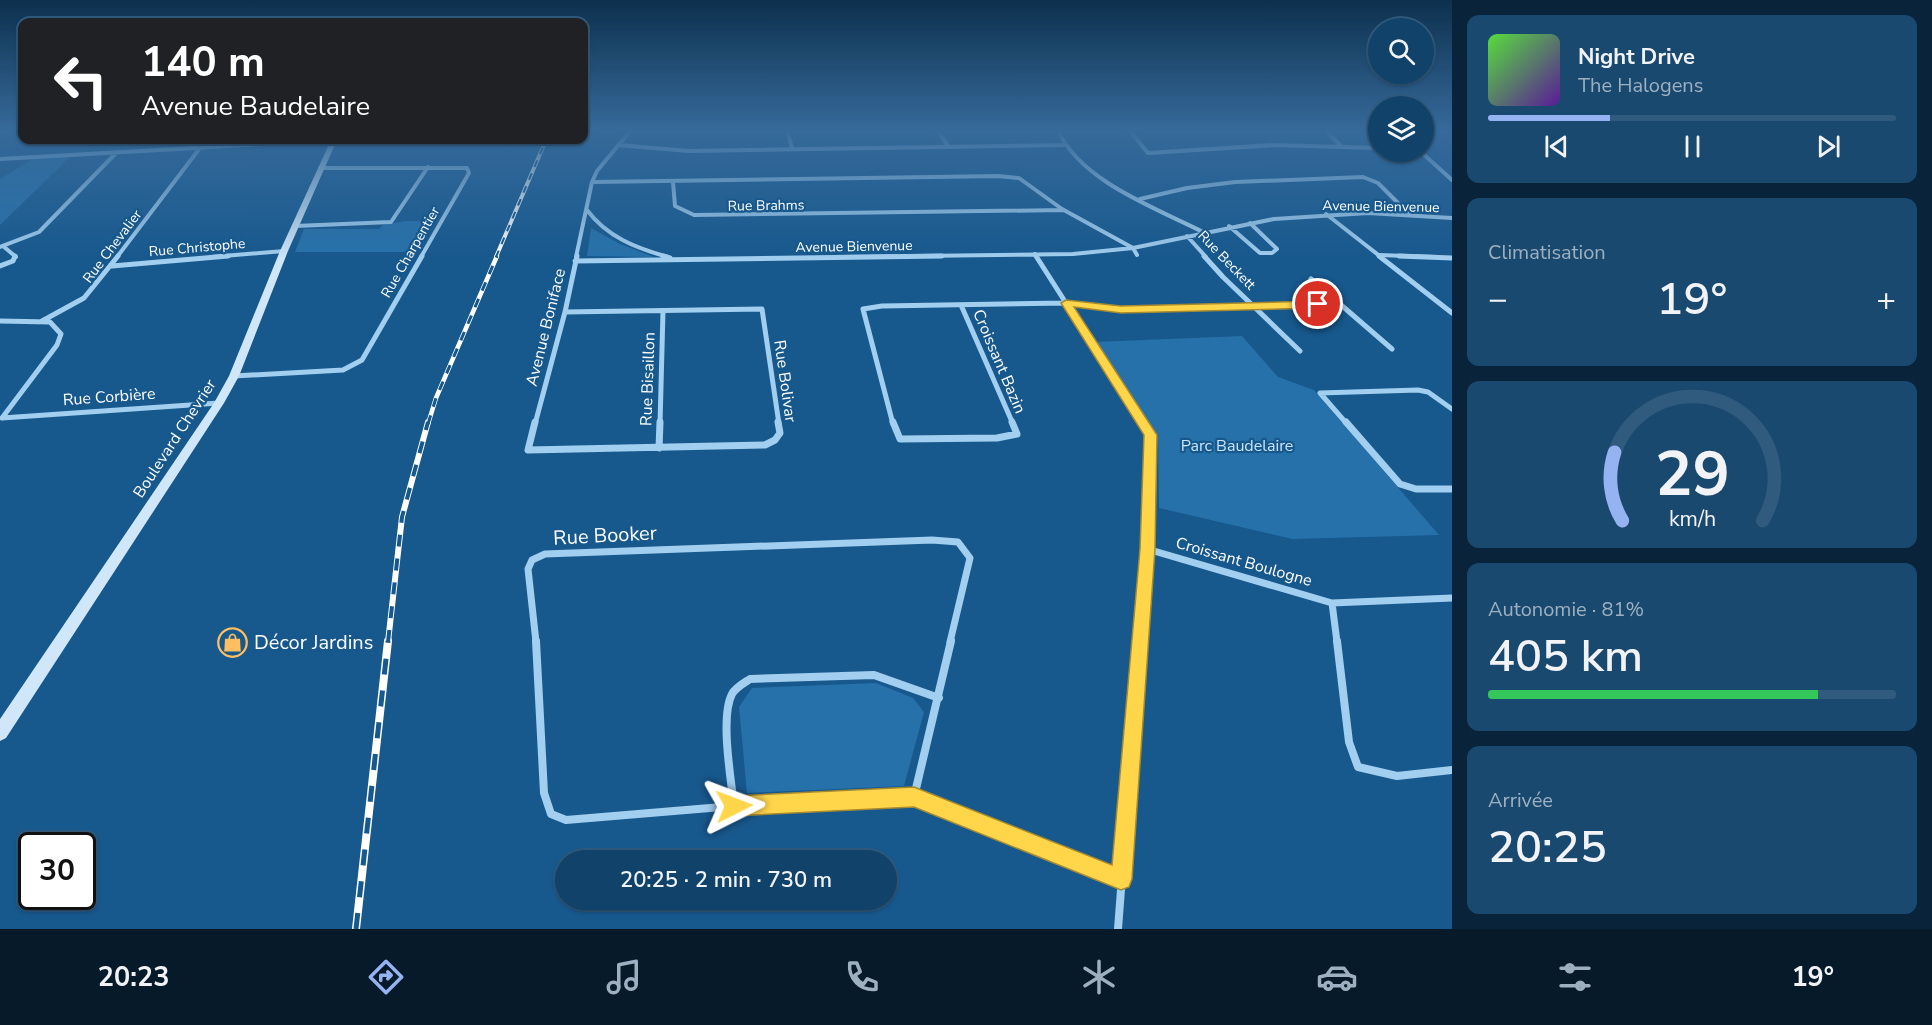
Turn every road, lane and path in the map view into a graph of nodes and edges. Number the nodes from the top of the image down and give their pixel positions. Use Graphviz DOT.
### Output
graph roads {
  1 [pos="97,173"];
  2 [pos="181,173"];
  3 [pos="318,173"];
  4 [pos="424,173"];
  5 [pos="469,173"];
  6 [pos="596,173"];
  7 [pos="1094,173"];
  8 [pos="673,182"];
  9 [pos="592,183"];
  10 [pos="1140,199"];
  11 [pos="586,210"];
  12 [pos="1065,210"];
  13 [pos="1326,214"];
  14 [pos="1410,216"];
  15 [pos="1452,218"];
  16 [pos="1250,223"];
  17 [pos="295,226"];
  18 [pos="1229,226"];
  19 [pos="1204,232"];
  20 [pos="1187,236"];
  21 [pos="1,246"];
  22 [pos="1133,248"];
  23 [pos="284,251"];
  24 [pos="1035,254"];
  25 [pos="1137,255"];
  26 [pos="1378,255"];
  27 [pos="1452,258"];
  28 [pos="676,260"];
  29 [pos="575,261"];
  30 [pos="0,266"];
  31 [pos="112,266"];
  32 [pos="1311,279"];
  33 [pos="1066,303"];
  34 [pos="1340,304"];
  35 [pos="961,305"];
  36 [pos="1254,306"];
  37 [pos="663,311"];
  38 [pos="565,312"];
  39 [pos="1452,313"];
  40 [pos="0,321"];
  41 [pos="42,321"];
  42 [pos="1392,349"];
  43 [pos="1300,351"];
  44 [pos="234,376"];
  45 [pos="219,403"];
  46 [pos="1452,409"];
  47 [pos="1,419"];
  48 [pos="659,448"];
  49 [pos="528,450"];
  50 [pos="1452,489"];
  51 [pos="1147,549"];
  52 [pos="1452,598"];
  53 [pos="1332,603"];
  54 [pos="939,698"];
  55 [pos="0,733"];
  56 [pos="1452,770"];
  57 [pos="914,797"];
  58 [pos="734,806"];
  59 [pos="1121,879"];
  60 [pos="1118,929"];
  1 -- 21 [label="street"];
  2 -- 31 [label="street, Rue Chevalier"];
  3 -- 17 [label="street, Boulevard Chevrier"];
  4 -- 17 [label="street"];
  5 -- 44 [label="street, Rue Charpentier"];
  6 -- 9 [label="street, Avenue Boniface"];
  7 -- 10 [label="street"];
  8 -- 9 [label="street"];
  8 -- 12 [label="street"];
  8 -- 12 [label="street, Rue Brahms"];
  9 -- 11 [label="street, Avenue Boniface"];
  10 -- 14 [label="street"];
  10 -- 19 [label="street"];
  11 -- 28 [label="street"];
  11 -- 29 [label="street, Avenue Boniface"];
  12 -- 22 [label="street"];
  13 -- 14 [label="street, Avenue Bienvenue"];
  13 -- 16 [label="street, Avenue Bienvenue"];
  13 -- 26 [label="street"];
  14 -- 15 [label="street, Avenue Bienvenue"];
  16 -- 18 [label="street, Avenue Bienvenue"];
  16 -- 18 [label="street"];
  17 -- 23 [label="street, Boulevard Chevrier"];
  18 -- 19 [label="street, Avenue Bienvenue"];
  19 -- 20 [label="street, Avenue Bienvenue"];
  20 -- 22 [label="street, Avenue Bienvenue"];
  20 -- 36 [label="street, Rue Beckett"];
  21 -- 30 [label="street"];
  22 -- 24 [label="street, Avenue Bienvenue"];
  22 -- 25 [label="street"];
  23 -- 31 [label="street, Rue Christophe"];
  23 -- 44 [label="street, Boulevard Chevrier"];
  24 -- 28 [label="street, Avenue Bienvenue"];
  24 -- 33 [label="street"];
  26 -- 27 [label="street"];
  26 -- 39 [label="street"];
  28 -- 29 [label="street, Avenue Bienvenue"];
  29 -- 38 [label="street, Avenue Boniface"];
  31 -- 41 [label="street, Rue Chevalier"];
  32 -- 34 [label="street"];
  33 -- 35 [label="street, Croissant Bazin"];
  33 -- 36 [label="street, Croissant Bazin"];
  33 -- 51 [label="street"];
  34 -- 36 [label="street, Croissant Bazin"];
  34 -- 42 [label="street"];
  35 -- 35 [label="street, Croissant Bazin"];
  36 -- 43 [label="street, Rue Beckett"];
  37 -- 38 [label="street, Rue Bolivar"];
  37 -- 48 [label="street, Rue Bisaillon"];
  37 -- 48 [label="street, Rue Bolivar"];
  38 -- 49 [label="street, Avenue Boniface"];
  40 -- 41 [label="street"];
  41 -- 47 [label="street"];
  44 -- 45 [label="street, Boulevard Chevrier"];
  45 -- 47 [label="street, Rue Corbière"];
  45 -- 55 [label="street, Boulevard Chevrier"];
  46 -- 50 [label="street"];
  48 -- 49 [label="street, Rue Bolivar"];
  51 -- 53 [label="street, Croissant Boulogne"];
  51 -- 59 [label="street"];
  52 -- 53 [label="street, Croissant Boulogne"];
  53 -- 56 [label="street"];
  54 -- 57 [label="street, Rue Booker"];
  54 -- 58 [label="street"];
  54 -- 58 [label="street, Rue Booker"];
  57 -- 58 [label="street, Rue Booker"];
  57 -- 59 [label="street, Rue Booker"];
  59 -- 60 [label="street"];
}
